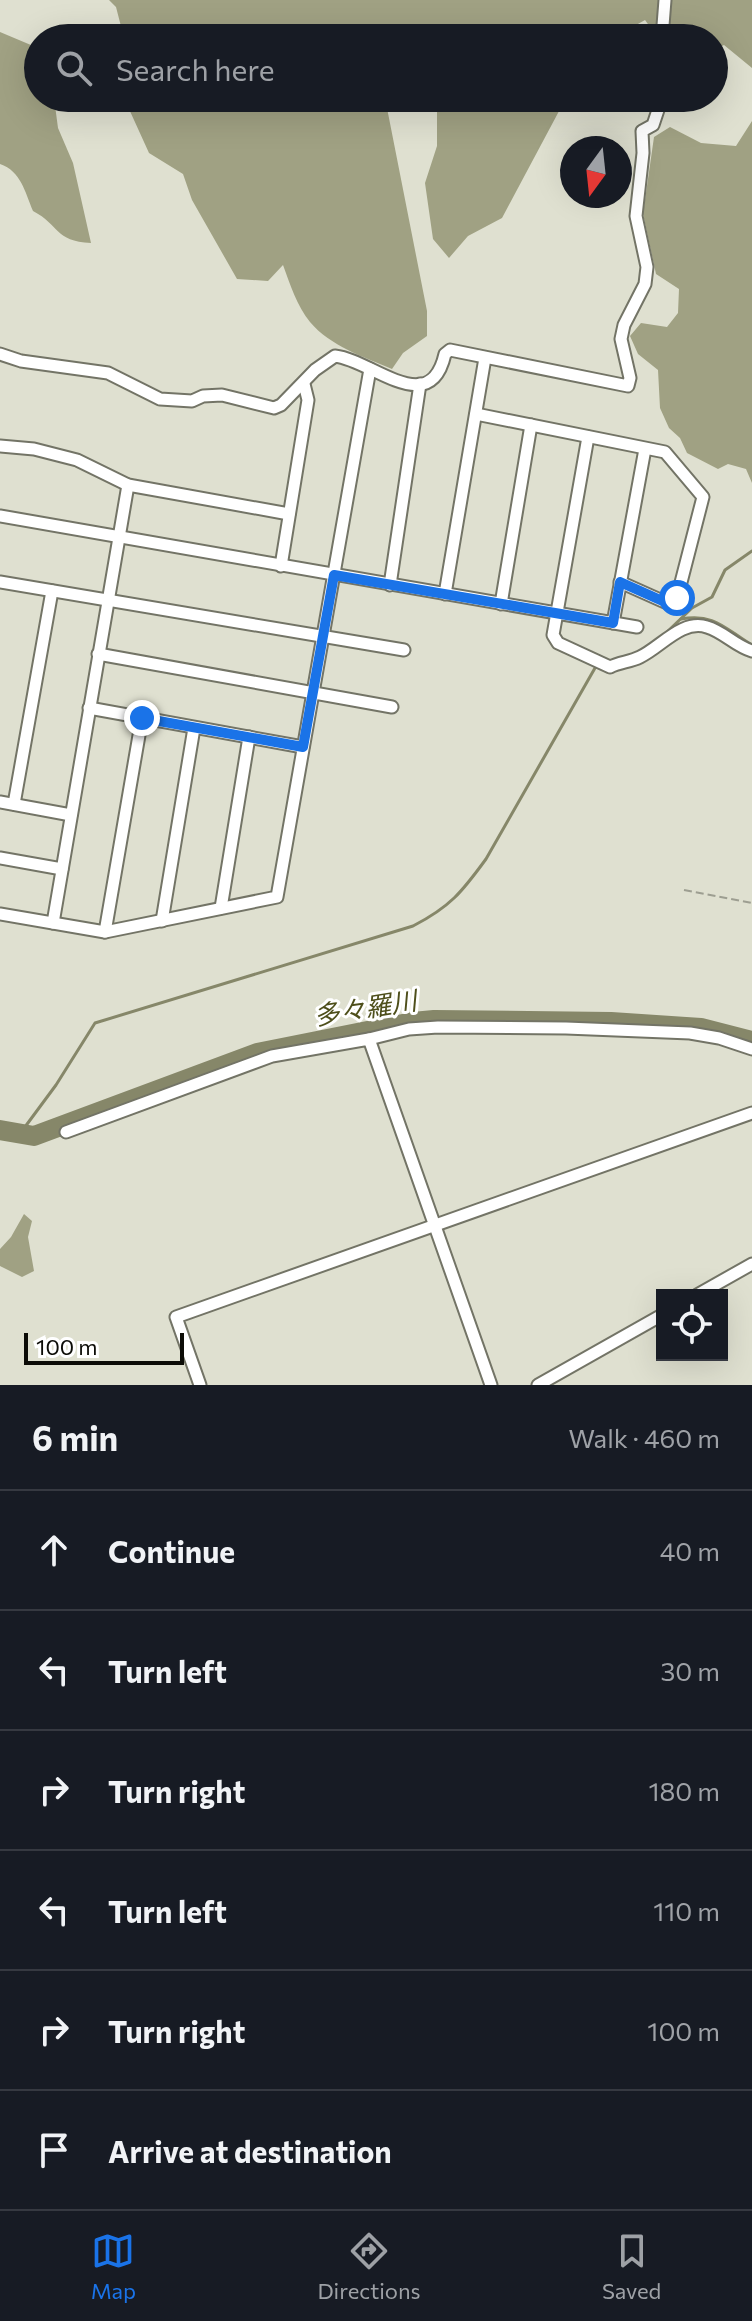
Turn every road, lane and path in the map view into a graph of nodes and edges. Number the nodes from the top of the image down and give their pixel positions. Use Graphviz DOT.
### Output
graph roads {
  1 [pos="665,0"];
  2 [pos="663,24"];
  3 [pos="657,112"];
  4 [pos="0,354"];
  5 [pos="485,358"];
  6 [pos="370,369"];
  7 [pos="304,384"];
  8 [pos="420,384"];
  9 [pos="476,414"];
  10 [pos="531,425"];
  11 [pos="588,437"];
  12 [pos="0,446"];
  13 [pos="645,449"];
  14 [pos="128,485"];
  15 [pos="289,514"];
  16 [pos="0,516"];
  17 [pos="119,537"];
  18 [pos="281,566"];
  19 [pos="334,575"];
  20 [pos="0,582"];
  21 [pos="620,582"];
  22 [pos="390,585"];
  23 [pos="52,591"];
  24 [pos="445,594"];
  25 [pos="108,601"];
  26 [pos="501,604"];
  27 [pos="557,614"];
  28 [pos="613,623"];
  29 [pos="637,627"];
  30 [pos="323,637"];
  31 [pos="404,650"];
  32 [pos="752,651"];
  33 [pos="98,654"];
  34 [pos="313,694"];
  35 [pos="392,707"];
  36 [pos="89,708"];
  37 [pos="142,718"];
  38 [pos="194,728"];
  39 [pos="249,737"];
  40 [pos="303,747"];
  41 [pos="0,802"];
  42 [pos="14,804"];
  43 [pos="71,815"];
  44 [pos="0,858"];
  45 [pos="62,869"];
  46 [pos="684,890"];
  47 [pos="752,903"];
  48 [pos="221,908"];
  49 [pos="0,914"];
  50 [pos="162,921"];
  51 [pos="53,923"];
  52 [pos="105,932"];
  53 [pos="369,1039"];
  54 [pos="752,1049"];
  55 [pos="752,1113"];
  56 [pos="66,1132"];
  57 [pos="434,1225"];
  58 [pos="752,1264"];
  59 [pos="708,1289"];
  60 [pos="656,1318"];
  61 [pos="200,1385"];
  62 [pos="491,1385"];
  63 [pos="538,1385"];
  1 -- 2 [label="street"];
  3 -- 5 [label="street"];
  4 -- 7 [label="street"];
  5 -- 8 [label="street"];
  5 -- 9 [label="street"];
  6 -- 7 [label="street"];
  6 -- 8 [label="street"];
  6 -- 19 [label="street"];
  7 -- 15 [label="street"];
  8 -- 22 [label="street"];
  9 -- 10 [label="street"];
  9 -- 24 [label="street"];
  10 -- 11 [label="street"];
  10 -- 26 [label="street"];
  11 -- 13 [label="street"];
  11 -- 27 [label="street"];
  12 -- 14 [label="street"];
  13 -- 21 [label="street"];
  13 -- 21 [label="street"];
  14 -- 15 [label="street"];
  14 -- 17 [label="street"];
  15 -- 18 [label="street"];
  16 -- 17 [label="street"];
  17 -- 18 [label="street"];
  17 -- 25 [label="street"];
  18 -- 19 [label="street"];
  19 -- 22 [label="street"];
  19 -- 30 [label="street"];
  20 -- 23 [label="street"];
  21 -- 28 [label="street"];
  22 -- 24 [label="street"];
  23 -- 25 [label="street"];
  23 -- 42 [label="street"];
  24 -- 26 [label="street"];
  25 -- 30 [label="street"];
  25 -- 33 [label="street"];
  26 -- 27 [label="street"];
  27 -- 28 [label="street"];
  27 -- 32 [label="street"];
  28 -- 29 [label="street"];
  30 -- 31 [label="street"];
  30 -- 34 [label="street"];
  33 -- 34 [label="street"];
  33 -- 36 [label="street"];
  34 -- 35 [label="street"];
  34 -- 40 [label="street"];
  36 -- 37 [label="street"];
  36 -- 43 [label="street"];
  37 -- 38 [label="street"];
  37 -- 52 [label="street"];
  38 -- 39 [label="street"];
  38 -- 50 [label="street"];
  39 -- 40 [label="street"];
  39 -- 48 [label="street"];
  40 -- 48 [label="street"];
  41 -- 42 [label="street"];
  42 -- 43 [label="street"];
  43 -- 45 [label="street"];
  44 -- 45 [label="street"];
  45 -- 51 [label="street"];
  46 -- 47 [label="path"];
  48 -- 50 [label="street"];
  49 -- 51 [label="street"];
  50 -- 52 [label="street"];
  51 -- 52 [label="street"];
  53 -- 54 [label="street"];
  53 -- 56 [label="street"];
  53 -- 57 [label="street"];
  55 -- 57 [label="street"];
  57 -- 61 [label="street"];
  57 -- 62 [label="street"];
  58 -- 59 [label="street"];
  60 -- 63 [label="street"];
}
